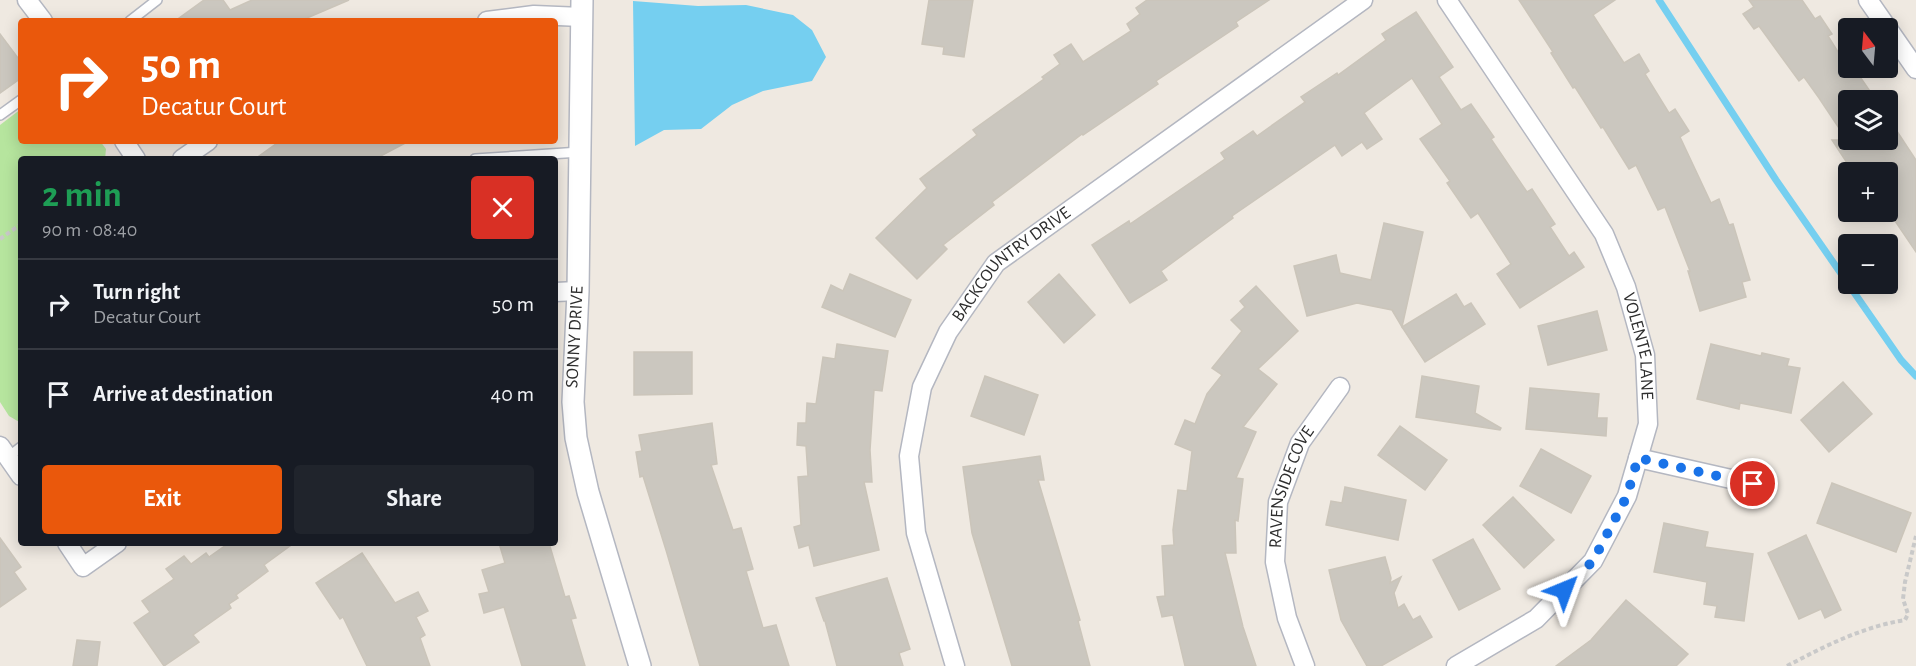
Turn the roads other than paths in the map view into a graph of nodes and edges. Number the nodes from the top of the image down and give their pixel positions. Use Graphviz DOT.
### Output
graph roads {
  1 [pos="27,0"];
  2 [pos="157,0"];
  3 [pos="1363,0"];
  4 [pos="1447,0"];
  5 [pos="1868,0"];
  6 [pos="582,9"];
  7 [pos="40,18"];
  8 [pos="133,18"];
  9 [pos="510,18"];
  10 [pos="1916,69"];
  11 [pos="18,102"];
  12 [pos="0,115"];
  13 [pos="204,144"];
  14 [pos="580,152"];
  15 [pos="186,156"];
  16 [pos="520,156"];
  17 [pos="578,291"];
  18 [pos="558,292"];
  19 [pos="1340,387"];
  20 [pos="10,450"];
  21 [pos="1638,458"];
  22 [pos="18,469"];
  23 [pos="1753,484"];
  24 [pos="69,546"];
  25 [pos="113,546"];
  26 [pos="640,666"];
  27 [pos="955,666"];
  28 [pos="1305,666"];
  29 [pos="1456,666"];
  1 -- 7 [label="street"];
  2 -- 8 [label="lane"];
  3 -- 27 [label="street, BACKCOUNTRY DRIVE"];
  4 -- 21 [label="street, VOLENTE LANE"];
  5 -- 10 [label="street"];
  6 -- 9 [label="street"];
  6 -- 14 [label="street, SONNY DRIVE"];
  11 -- 12 [label="lane"];
  13 -- 15 [label="street"];
  14 -- 16 [label="lane"];
  14 -- 17 [label="street, SONNY DRIVE"];
  17 -- 18 [label="street"];
  17 -- 26 [label="street, SONNY DRIVE"];
  19 -- 28 [label="street, RAVENSIDE COVE"];
  20 -- 22 [label="street"];
  21 -- 23 [label="street"];
  21 -- 29 [label="street, VOLENTE LANE"];
  24 -- 25 [label="street"];
}
